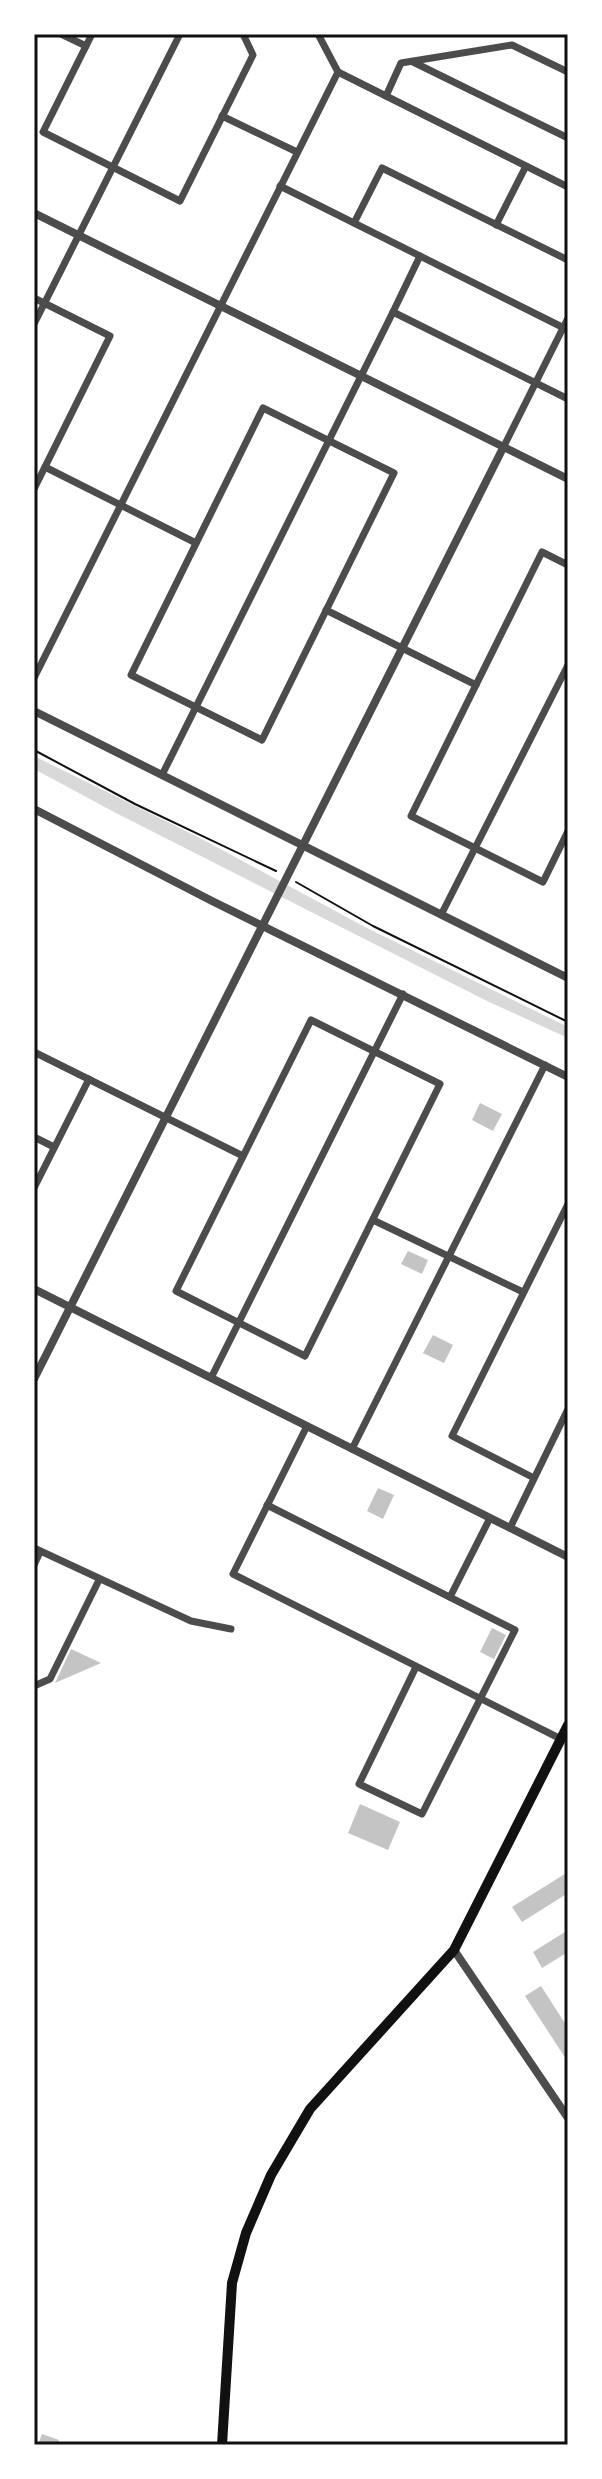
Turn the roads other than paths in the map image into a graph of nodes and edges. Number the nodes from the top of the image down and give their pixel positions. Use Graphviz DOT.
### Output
graph roads {
  1 [pos="61,34"];
  2 [pos="92,34"];
  3 [pos="180,34"];
  4 [pos="243,34"];
  5 [pos="318,34"];
  6 [pos="86,46"];
  7 [pos="411,61"];
  8 [pos="338,72"];
  9 [pos="568,72"];
  10 [pos="386,96"];
  11 [pos="222,116"];
  12 [pos="568,138"];
  13 [pos="297,152"];
  14 [pos="526,166"];
  15 [pos="113,167"];
  16 [pos="280,186"];
  17 [pos="568,187"];
  18 [pos="34,213"];
  19 [pos="354,223"];
  20 [pos="496,225"];
  21 [pos="79,235"];
  22 [pos="420,256"];
  23 [pos="568,260"];
  24 [pos="34,298"];
  25 [pos="45,303"];
  26 [pos="221,306"];
  27 [pos="393,312"];
  28 [pos="568,318"];
  29 [pos="34,324"];
  30 [pos="566,329"];
  31 [pos="361,376"];
  32 [pos="536,383"];
  33 [pos="568,399"];
  34 [pos="329,441"];
  35 [pos="504,446"];
  36 [pos="45,467"];
  37 [pos="568,479"];
  38 [pos="34,489"];
  39 [pos="121,505"];
  40 [pos="196,543"];
  41 [pos="568,565"];
  42 [pos="326,610"];
  43 [pos="403,649"];
  44 [pos="568,665"];
  45 [pos="34,678"];
  46 [pos="476,685"];
  47 [pos="196,707"];
  48 [pos="34,711"];
  49 [pos="162,775"];
  50 [pos="36,810"];
  51 [pos="34,821"];
  52 [pos="568,831"];
  53 [pos="304,846"];
  54 [pos="475,848"];
  55 [pos="441,915"];
  56 [pos="264,926"];
  57 [pos="568,978"];
  58 [pos="403,994"];
  59 [pos="34,1052"];
  60 [pos="375,1052"];
  61 [pos="545,1065"];
  62 [pos="568,1077"];
  63 [pos="89,1079"];
  64 [pos="165,1117"];
  65 [pos="34,1137"];
  66 [pos="54,1147"];
  67 [pos="243,1156"];
  68 [pos="34,1188"];
  69 [pos="568,1204"];
  70 [pos="373,1220"];
  71 [pos="448,1256"];
  72 [pos="34,1289"];
  73 [pos="523,1292"];
  74 [pos="70,1307"];
  75 [pos="239,1323"];
  76 [pos="211,1378"];
  77 [pos="34,1379"];
  78 [pos="568,1409"];
  79 [pos="565,1423"];
  80 [pos="307,1426"];
  81 [pos="352,1449"];
  82 [pos="534,1478"];
  83 [pos="267,1505"];
  84 [pos="490,1518"];
  85 [pos="510,1528"];
  86 [pos="37,1550"];
  87 [pos="568,1557"];
  88 [pos="34,1565"];
  89 [pos="99,1580"];
  90 [pos="450,1597"];
  91 [pos="231,1629"];
  92 [pos="416,1667"];
  93 [pos="34,1686"];
  94 [pos="481,1699"];
  95 [pos="568,1725"];
  96 [pos="561,1739"];
  97 [pos="454,1950"];
  98 [pos="568,2118"];
  99 [pos="222,2445"];
  1 -- 6 [label="street"];
  2 -- 6 [label="street"];
  3 -- 15 [label="street"];
  4 -- 11 [label="street"];
  5 -- 8 [label="street"];
  6 -- 15 [label="street"];
  7 -- 9 [label="street"];
  7 -- 10 [label="street"];
  7 -- 12 [label="street"];
  8 -- 10 [label="street"];
  8 -- 13 [label="street"];
  10 -- 14 [label="street"];
  11 -- 13 [label="street"];
  11 -- 15 [label="street"];
  13 -- 16 [label="street"];
  14 -- 17 [label="street"];
  14 -- 20 [label="street"];
  15 -- 21 [label="street"];
  16 -- 19 [label="street"];
  16 -- 26 [label="street"];
  18 -- 21 [label="street"];
  19 -- 20 [label="street"];
  19 -- 22 [label="street"];
  20 -- 23 [label="street"];
  21 -- 25 [label="street"];
  21 -- 26 [label="street"];
  22 -- 27 [label="street"];
  22 -- 30 [label="street"];
  24 -- 25 [label="street"];
  25 -- 29 [label="street"];
  25 -- 36 [label="street"];
  26 -- 31 [label="street"];
  26 -- 39 [label="street"];
  27 -- 31 [label="street"];
  27 -- 32 [label="street"];
  28 -- 30 [label="street"];
  30 -- 32 [label="street"];
  31 -- 34 [label="street"];
  31 -- 35 [label="street"];
  32 -- 33 [label="street"];
  32 -- 35 [label="street"];
  34 -- 40 [label="street"];
  34 -- 42 [label="street"];
  34 -- 47 [label="street"];
  35 -- 37 [label="street"];
  35 -- 43 [label="street"];
  36 -- 38 [label="street"];
  36 -- 39 [label="street"];
  39 -- 40 [label="street"];
  39 -- 45 [label="street"];
  40 -- 47 [label="street"];
  41 -- 46 [label="street"];
  42 -- 43 [label="street"];
  42 -- 47 [label="street"];
  43 -- 46 [label="street"];
  43 -- 53 [label="street"];
  44 -- 54 [label="street"];
  46 -- 54 [label="street"];
  47 -- 49 [label="street"];
  48 -- 49 [label="street"];
  49 -- 53 [label="street"];
  50 -- 51 [label="street"];
  50 -- 56 [label="street"];
  52 -- 54 [label="street"];
  53 -- 55 [label="street"];
  53 -- 56 [label="street"];
  54 -- 55 [label="street"];
  55 -- 57 [label="street"];
  56 -- 58 [label="street"];
  56 -- 64 [label="street"];
  58 -- 60 [label="street"];
  58 -- 61 [label="street"];
  59 -- 63 [label="street"];
  60 -- 67 [label="street"];
  60 -- 70 [label="street"];
  60 -- 75 [label="street"];
  61 -- 62 [label="street"];
  61 -- 71 [label="street"];
  63 -- 64 [label="street"];
  63 -- 66 [label="street"];
  64 -- 67 [label="street"];
  64 -- 74 [label="street"];
  65 -- 66 [label="street"];
  66 -- 68 [label="street"];
  67 -- 75 [label="street"];
  69 -- 73 [label="street"];
  70 -- 71 [label="street"];
  70 -- 75 [label="street"];
  71 -- 73 [label="street"];
  71 -- 81 [label="street"];
  72 -- 74 [label="street"];
  73 -- 82 [label="street"];
  74 -- 76 [label="street"];
  74 -- 77 [label="street"];
  75 -- 76 [label="street"];
  76 -- 80 [label="street"];
  78 -- 79 [label="street"];
  79 -- 82 [label="street"];
  80 -- 81 [label="street"];
  80 -- 83 [label="street"];
  81 -- 84 [label="street"];
  82 -- 85 [label="street"];
  83 -- 90 [label="street"];
  83 -- 92 [label="street"];
  84 -- 85 [label="street"];
  84 -- 90 [label="street"];
  85 -- 87 [label="street"];
  86 -- 88 [label="street"];
  86 -- 89 [label="street"];
  89 -- 91 [label="street"];
  89 -- 93 [label="street"];
  90 -- 94 [label="street"];
  92 -- 94 [label="street"];
  92 -- 94 [label="street"];
  94 -- 96 [label="street"];
  95 -- 96 [label="main road"];
  96 -- 97 [label="main road"];
  97 -- 98 [label="street"];
  97 -- 99 [label="main road"];
}
